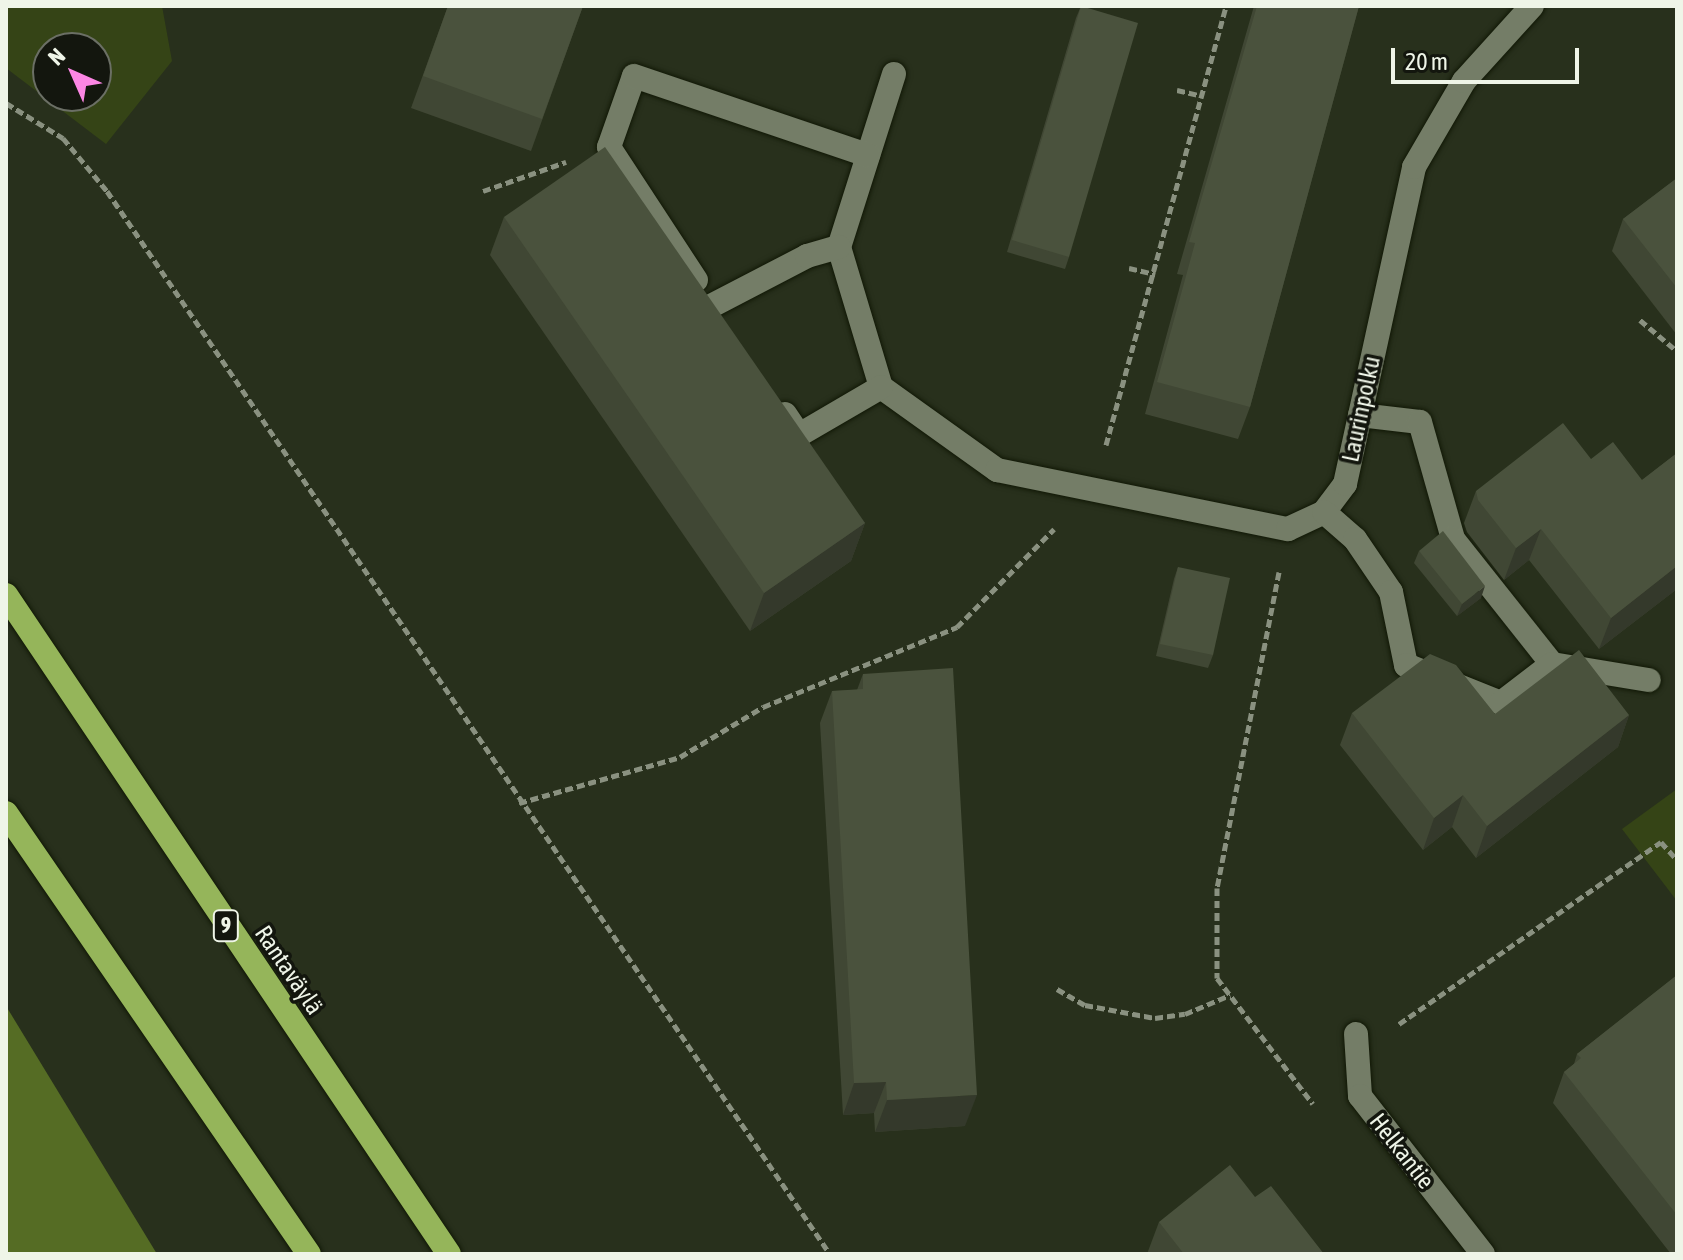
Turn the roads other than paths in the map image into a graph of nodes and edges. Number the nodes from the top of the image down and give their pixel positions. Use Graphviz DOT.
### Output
graph roads {
  1 [pos="1532,6"];
  2 [pos="894,74"];
  3 [pos="868,155"];
  4 [pos="839,247"];
  5 [pos="713,305"];
  6 [pos="730,331"];
  7 [pos="881,387"];
  8 [pos="773,396"];
  9 [pos="1360,415"];
  10 [pos="1324,512"];
  11 [pos="6,595"];
  12 [pos="1552,664"];
  13 [pos="1649,680"];
  14 [pos="6,813"];
  15 [pos="1356,1044"];
  16 [pos="309,1254"];
  17 [pos="449,1254"];
  18 [pos="1483,1254"];
  1 -- 9 [label="street, Laurinpolku"];
  2 -- 3 [label="street"];
  3 -- 4 [label="street"];
  3 -- 5 [label="street"];
  4 -- 5 [label="street"];
  4 -- 7 [label="street"];
  5 -- 6 [label="street"];
  7 -- 8 [label="street"];
  7 -- 10 [label="street"];
  9 -- 10 [label="street, Laurinpolku"];
  9 -- 12 [label="street"];
  10 -- 12 [label="street"];
  11 -- 17 [label="highway, Rantaväylä / 9"];
  12 -- 13 [label="street"];
  14 -- 16 [label="highway"];
  15 -- 18 [label="street, Helkantie"];
}
